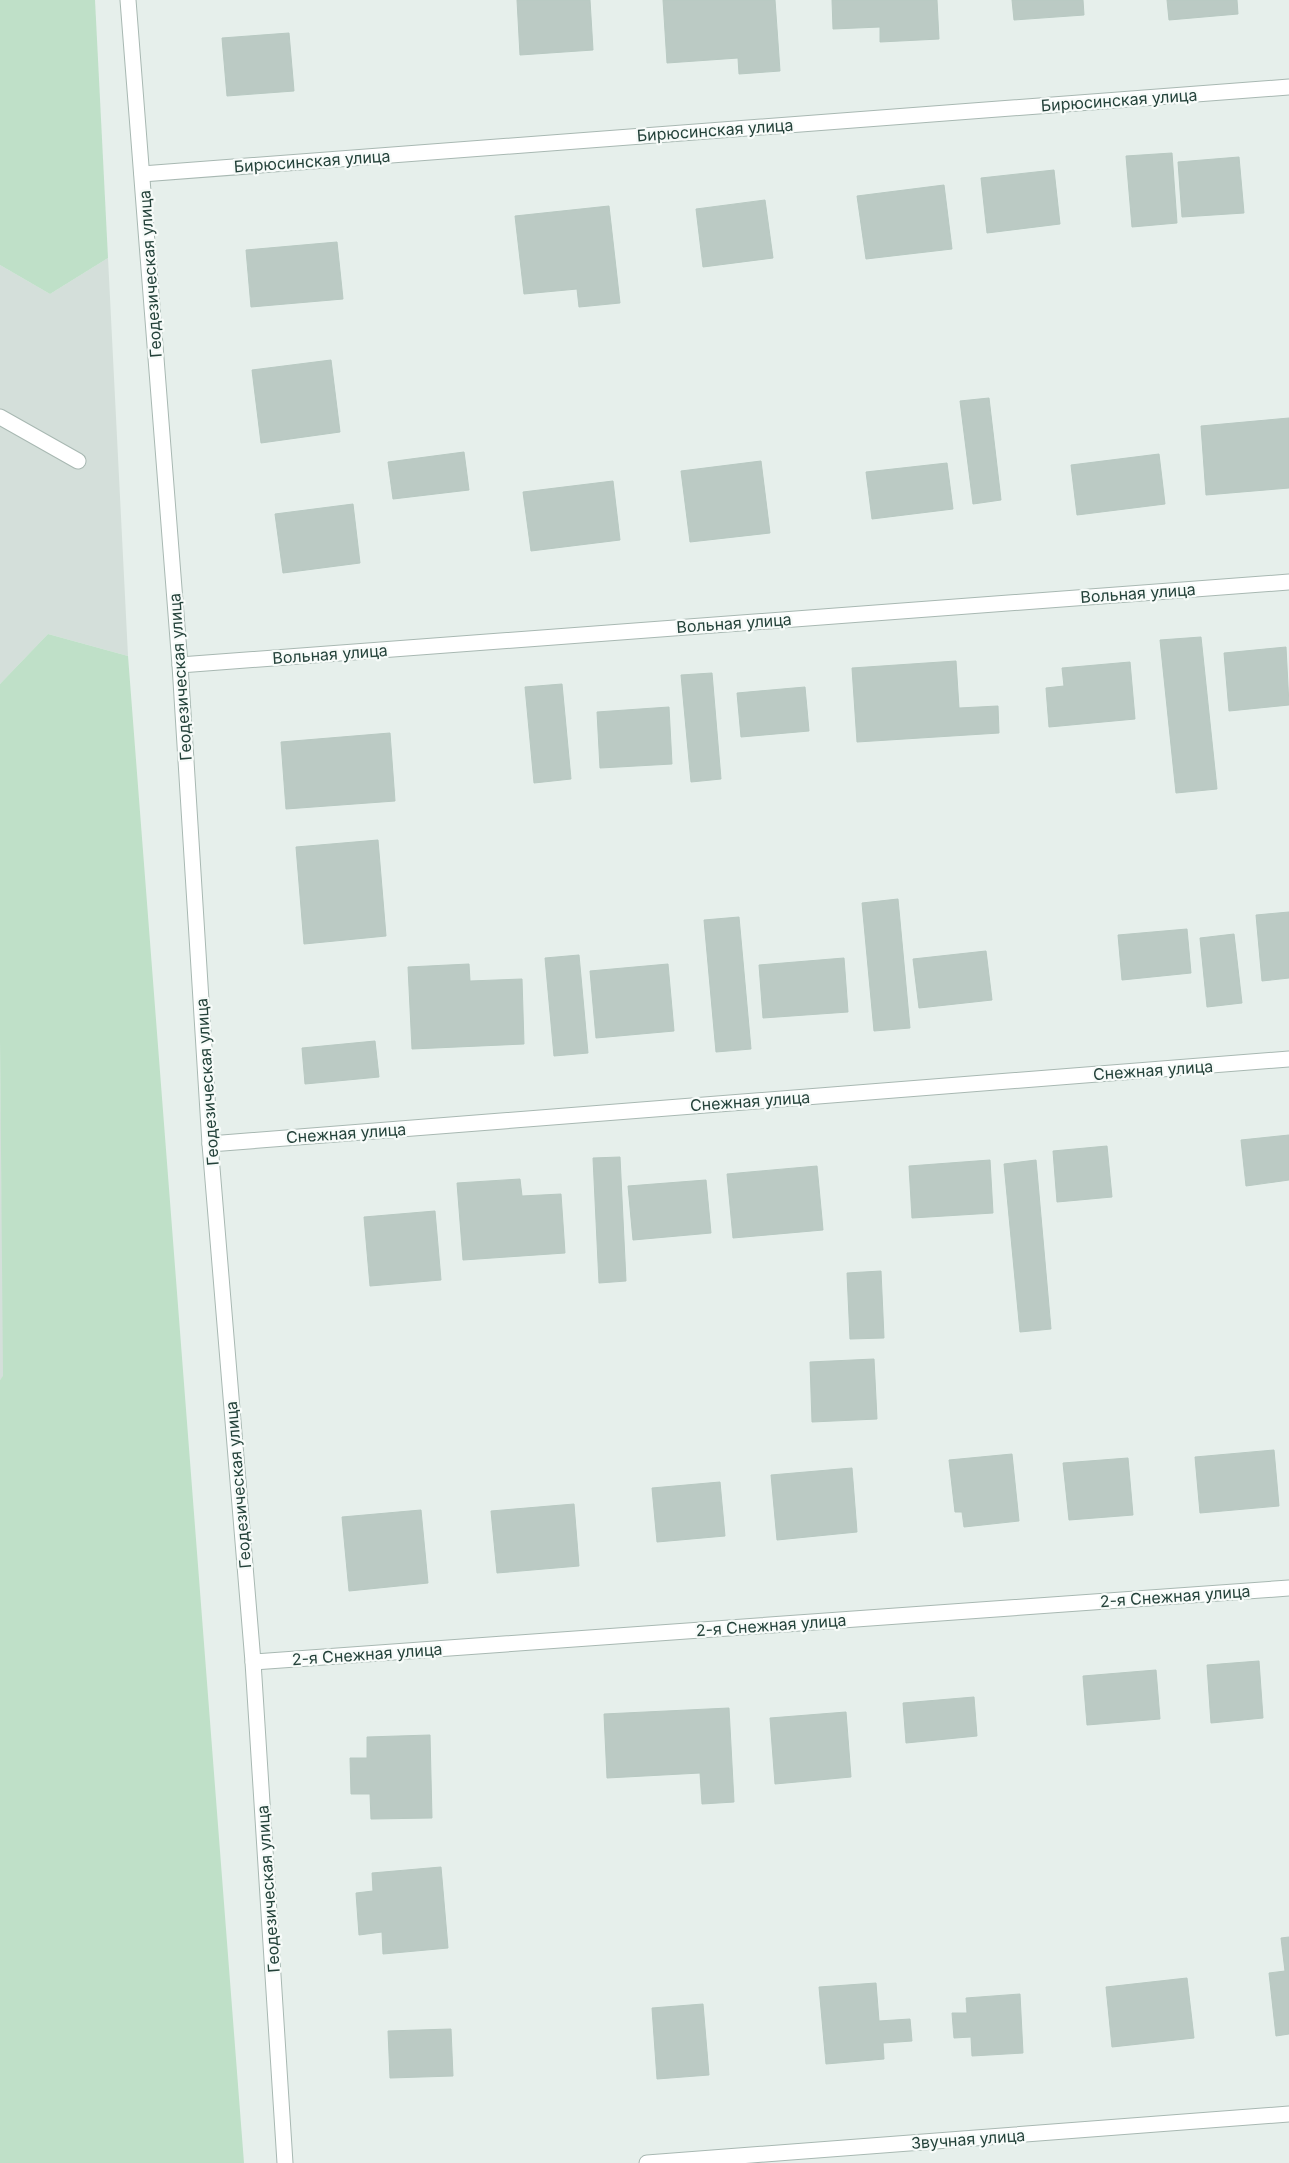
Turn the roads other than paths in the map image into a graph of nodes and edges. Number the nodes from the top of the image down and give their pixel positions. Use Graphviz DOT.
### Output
graph roads {
  1 [pos="128,0"];
  2 [pos="1289,87"];
  3 [pos="142,174"];
  4 [pos="0,417"];
  5 [pos="78,460"];
  6 [pos="1289,582"];
  7 [pos="180,665"];
  8 [pos="1289,1059"];
  9 [pos="210,1144"];
  10 [pos="1289,1588"];
  11 [pos="253,1662"];
  12 [pos="1289,2114"];
  13 [pos="285,2163"];
  14 [pos="647,2163"];
  1 -- 3 [label="street, Геодезическая улица"];
  2 -- 3 [label="street, Бирюсинская улица"];
  3 -- 7 [label="street, Геодезическая улица"];
  4 -- 5 [label="street"];
  6 -- 7 [label="street, Вольная улица"];
  7 -- 9 [label="street, Геодезическая улица"];
  8 -- 9 [label="street, Снежная улица"];
  9 -- 11 [label="street, Геодезическая улица"];
  10 -- 11 [label="street, 2-я Снежная улица"];
  11 -- 13 [label="street, Геодезическая улица"];
  12 -- 14 [label="street, Звучная улица"];
}
